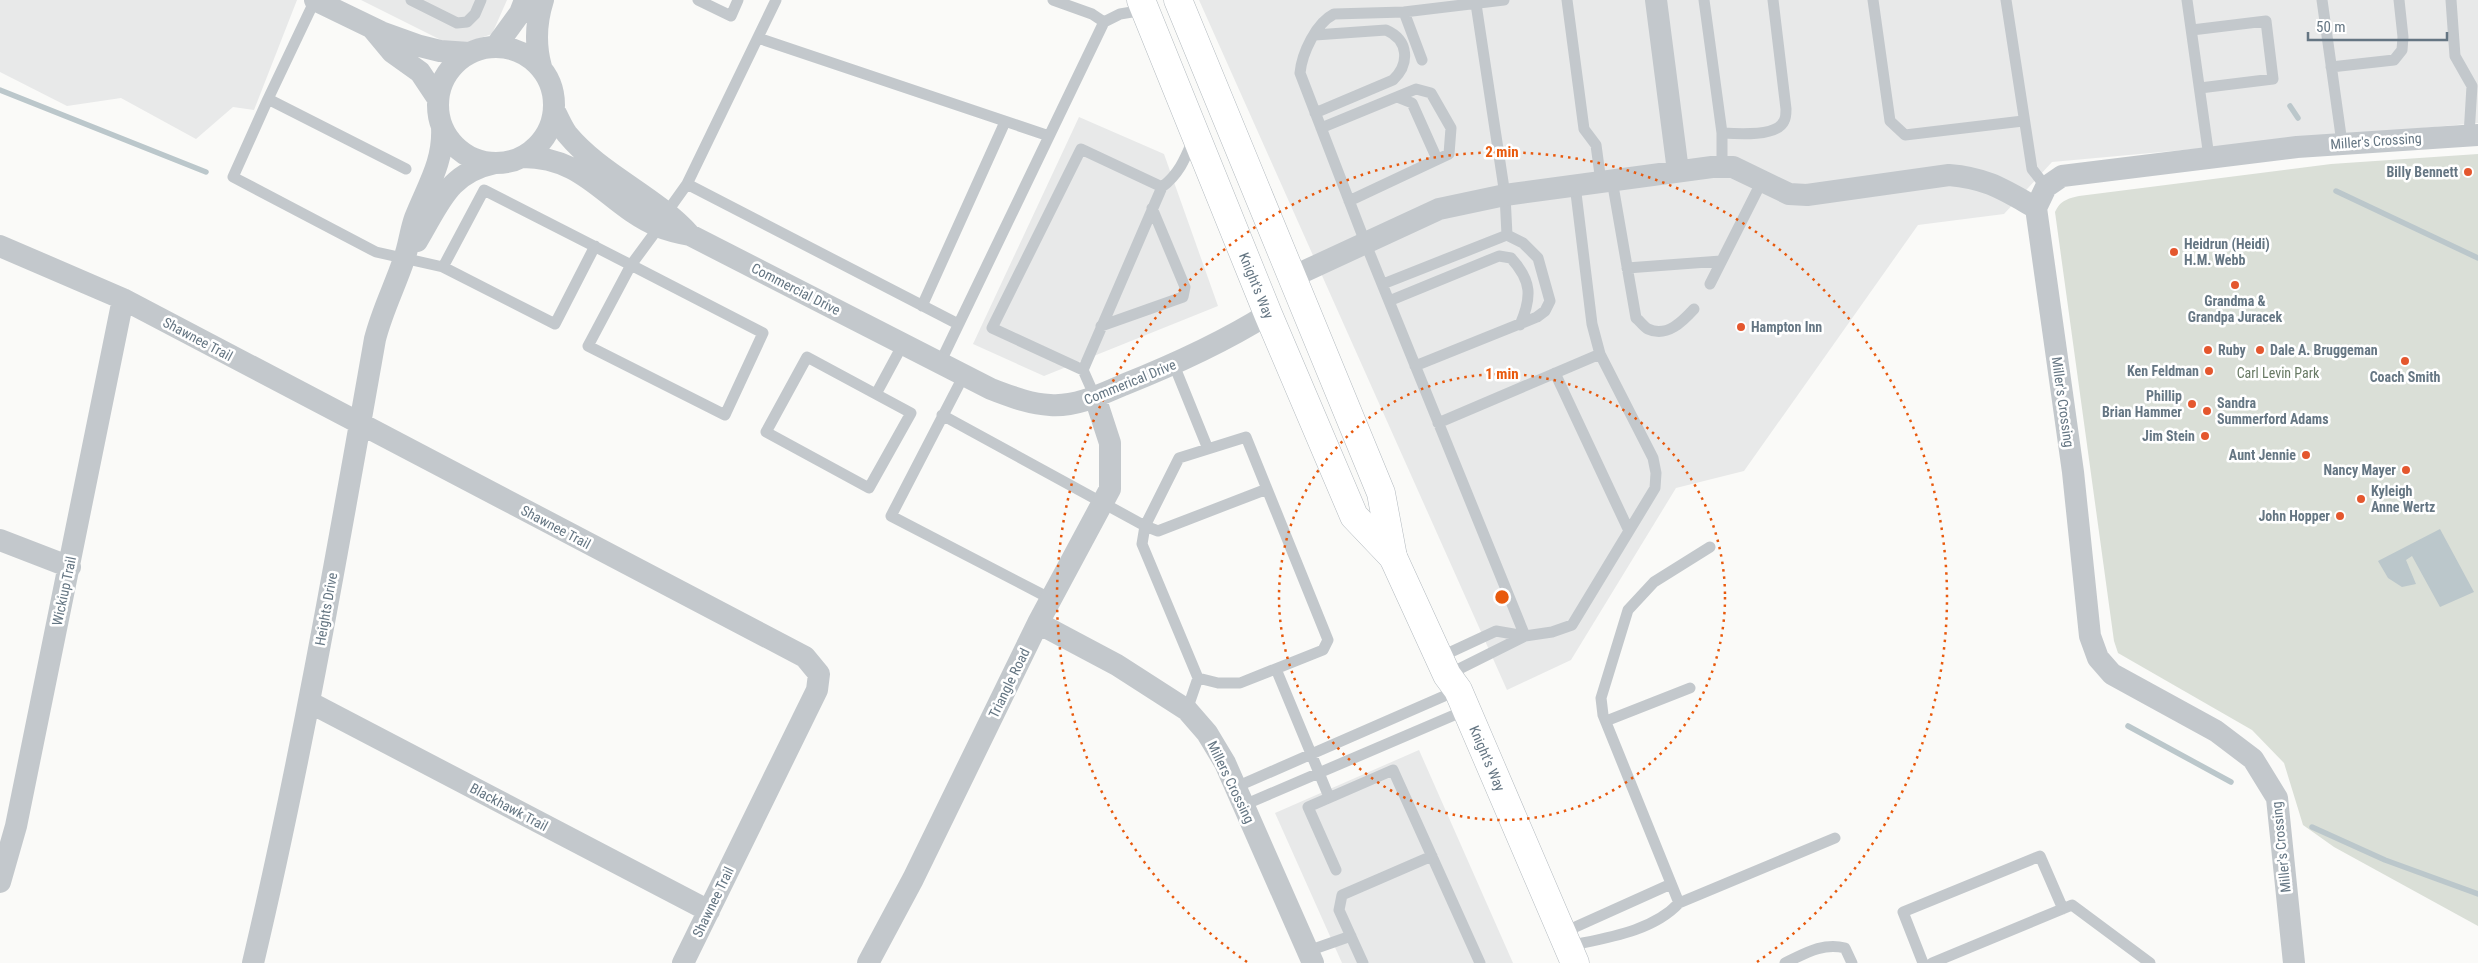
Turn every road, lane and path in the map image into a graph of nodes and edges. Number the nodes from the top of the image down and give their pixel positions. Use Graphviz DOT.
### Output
graph roads {
  1 [pos="315,0"];
  2 [pos="411,0"];
  3 [pos="481,0"];
  4 [pos="525,0"];
  5 [pos="543,0"];
  6 [pos="698,0"];
  7 [pos="738,0"];
  8 [pos="776,0"];
  9 [pos="1053,0"];
  10 [pos="1504,0"];
  11 [pos="1567,0"];
  12 [pos="1656,0"];
  13 [pos="1704,0"];
  14 [pos="1772,0"];
  15 [pos="1873,0"];
  16 [pos="2006,0"];
  17 [pos="2188,0"];
  18 [pos="2322,0"];
  19 [pos="2399,0"];
  20 [pos="2451,0"];
  21 [pos="1476,4"];
  22 [pos="1142,5"];
  23 [pos="1186,8"];
  24 [pos="1404,12"];
  25 [pos="1104,22"];
  26 [pos="369,26"];
  27 [pos="2192,30"];
  28 [pos="1316,35"];
  29 [pos="758,38"];
  30 [pos="496,46"];
  31 [pos="468,53"];
  32 [pos="1422,60"];
  33 [pos="540,67"];
  34 [pos="2331,67"];
  35 [pos="2475,85"];
  36 [pos="2200,88"];
  37 [pos="1397,97"];
  38 [pos="268,98"];
  39 [pos="438,99"];
  40 [pos="554,110"];
  41 [pos="1316,113"];
  42 [pos="2023,120"];
  43 [pos="1005,122"];
  44 [pos="442,127"];
  45 [pos="1322,128"];
  46 [pos="1722,133"];
  47 [pos="1195,135"];
  48 [pos="2474,135"];
  49 [pos="1049,136"];
  50 [pos="2342,144"];
  51 [pos="2209,157"];
  52 [pos="523,158"];
  53 [pos="1437,159"];
  54 [pos="495,163"];
  55 [pos="1722,167"];
  56 [pos="406,170"];
  57 [pos="1678,171"];
  58 [pos="1606,181"];
  59 [pos="1762,182"];
  60 [pos="687,184"];
  61 [pos="1575,185"];
  62 [pos="1162,187"];
  63 [pos="2046,187"];
  64 [pos="1505,195"];
  65 [pos="1349,201"];
  66 [pos="1152,208"];
  67 [pos="2036,208"];
  68 [pos="663,220"];
  69 [pos="1507,235"];
  70 [pos="1365,242"];
  71 [pos="0,246"];
  72 [pos="596,246"];
  73 [pos="405,258"];
  74 [pos="1721,261"];
  75 [pos="631,265"];
  76 [pos="443,267"];
  77 [pos="1627,268"];
  78 [pos="1292,277"];
  79 [pos="1383,284"];
  80 [pos="1710,284"];
  81 [pos="123,299"];
  82 [pos="1389,301"];
  83 [pos="922,306"];
  84 [pos="1694,309"];
  85 [pos="1268,314"];
  86 [pos="958,324"];
  87 [pos="1520,325"];
  88 [pos="1101,326"];
  89 [pos="903,344"];
  90 [pos="1600,354"];
  91 [pos="940,363"];
  92 [pos="1174,365"];
  93 [pos="1415,366"];
  94 [pos="1084,370"];
  95 [pos="1555,373"];
  96 [pos="964,375"];
  97 [pos="876,394"];
  98 [pos="1096,397"];
  99 [pos="942,415"];
  100 [pos="1352,420"];
  101 [pos="1438,423"];
  102 [pos="360,424"];
  103 [pos="1208,449"];
  104 [pos="1267,489"];
  105 [pos="1104,502"];
  106 [pos="1145,526"];
  107 [pos="1629,531"];
  108 [pos="0,540"];
  109 [pos="1710,547"];
  110 [pos="1393,556"];
  111 [pos="70,567"];
  112 [pos="1051,599"];
  113 [pos="1038,623"];
  114 [pos="1525,636"];
  115 [pos="1276,669"];
  116 [pos="1198,678"];
  117 [pos="1453,683"];
  118 [pos="1690,688"];
  119 [pos="310,702"];
  120 [pos="1187,710"];
  121 [pos="1606,721"];
  122 [pos="1311,754"];
  123 [pos="1319,773"];
  124 [pos="1240,796"];
  125 [pos="1329,797"];
  126 [pos="8,823"];
  127 [pos="1835,838"];
  128 [pos="1432,856"];
  129 [pos="1336,870"];
  130 [pos="0,882"];
  131 [pos="1672,884"];
  132 [pos="1679,904"];
  133 [pos="2063,909"];
  134 [pos="708,911"];
  135 [pos="1351,936"];
  136 [pos="1568,947"];
  137 [pos="1311,957"];
  138 [pos="2148,962"];
  139 [pos="253,963"];
  140 [pos="683,963"];
  141 [pos="868,963"];
  142 [pos="1364,963"];
  143 [pos="1480,963"];
  144 [pos="1784,963"];
  145 [pos="1852,963"];
  146 [pos="1923,963"];
  147 [pos="1932,963"];
  148 [pos="2294,963"];
  1 -- 26 [label="street"];
  1 -- 38 [label="lane"];
  2 -- 3 [label="lane"];
  4 -- 30 [label="street"];
  5 -- 33 [label="street"];
  6 -- 7 [label="lane"];
  8 -- 29 [label="lane"];
  9 -- 25 [label="lane"];
  10 -- 21 [label="lane"];
  11 -- 58 [label="lane"];
  12 -- 57 [label="street"];
  13 -- 46 [label="lane"];
  14 -- 46 [label="lane"];
  15 -- 42 [label="lane"];
  16 -- 42 [label="lane"];
  17 -- 27 [label="lane"];
  18 -- 34 [label="lane"];
  19 -- 34 [label="lane"];
  20 -- 35 [label="lane"];
  21 -- 24 [label="lane"];
  21 -- 64 [label="lane"];
  22 -- 25 [label="lane"];
  22 -- 47 [label="main road, Knight's Way"];
  23 -- 78 [label="main road, Knight's Way"];
  24 -- 28 [label="lane"];
  24 -- 32 [label="lane"];
  25 -- 49 [label="lane"];
  26 -- 31 [label="street"];
  26 -- 39 [label="street"];
  27 -- 36 [label="lane"];
  27 -- 36 [label="lane"];
  28 -- 41 [label="lane"];
  28 -- 41 [label="lane"];
  29 -- 43 [label="lane"];
  29 -- 60 [label="lane"];
  30 -- 31 [label="street"];
  30 -- 33 [label="street"];
  31 -- 39 [label="street"];
  33 -- 40 [label="street"];
  34 -- 50 [label="lane"];
  35 -- 48 [label="lane"];
  36 -- 51 [label="lane"];
  37 -- 45 [label="lane"];
  37 -- 53 [label="lane"];
  37 -- 53 [label="lane"];
  38 -- 56 [label="lane"];
  38 -- 73 [label="lane"];
  39 -- 44 [label="street"];
  40 -- 52 [label="street"];
  40 -- 68 [label="street"];
  41 -- 45 [label="lane"];
  42 -- 63 [label="lane"];
  43 -- 49 [label="lane"];
  43 -- 83 [label="lane"];
  44 -- 54 [label="street"];
  44 -- 73 [label="street"];
  45 -- 65 [label="lane"];
  46 -- 55 [label="lane"];
  47 -- 62 [label="lane"];
  47 -- 85 [label="main road, Knight's Way"];
  48 -- 50 [label="street, Miller's Crossing"];
  49 -- 86 [label="lane"];
  50 -- 51 [label="street, Miller's Crossing"];
  51 -- 63 [label="street, Miller's Crossing"];
  52 -- 54 [label="street"];
  52 -- 68 [label="street"];
  53 -- 65 [label="lane"];
  54 -- 73 [label="street"];
  55 -- 57 [label="street"];
  55 -- 59 [label="street"];
  57 -- 58 [label="street"];
  58 -- 61 [label="street"];
  58 -- 77 [label="lane"];
  59 -- 67 [label="street"];
  59 -- 74 [label="lane"];
  60 -- 68 [label="lane"];
  60 -- 83 [label="lane"];
  61 -- 64 [label="street"];
  61 -- 90 [label="lane"];
  62 -- 66 [label="lane"];
  62 -- 94 [label="lane"];
  63 -- 67 [label="street"];
  64 -- 69 [label="lane"];
  64 -- 70 [label="street"];
  65 -- 70 [label="lane"];
  66 -- 88 [label="lane"];
  66 -- 88 [label="lane"];
  67 -- 148 [label="street, Miller's Crossing"];
  68 -- 75 [label="lane"];
  68 -- 89 [label="street, Commercial Drive"];
  69 -- 79 [label="lane"];
  69 -- 87 [label="lane"];
  70 -- 78 [label="street"];
  70 -- 79 [label="lane"];
  71 -- 81 [label="street, Shawnee Trail"];
  72 -- 75 [label="lane"];
  72 -- 76 [label="lane"];
  72 -- 76 [label="lane"];
  73 -- 76 [label="lane"];
  73 -- 102 [label="street, Heights Drive"];
  74 -- 77 [label="lane"];
  74 -- 80 [label="lane"];
  75 -- 75 [label="lane"];
  77 -- 84 [label="lane"];
  78 -- 100 [label="main road, Knight's Way"];
  79 -- 82 [label="lane"];
  81 -- 102 [label="street, Shawnee Trail"];
  81 -- 111 [label="street, Wickiup Trail"];
  82 -- 87 [label="lane"];
  82 -- 93 [label="lane"];
  83 -- 86 [label="lane"];
  85 -- 92 [label="street, Commerical Drive"];
  85 -- 100 [label="main road"];
  85 -- 110 [label="main road, Knight's Way"];
  86 -- 91 [label="lane"];
  87 -- 93 [label="lane"];
  88 -- 94 [label="lane"];
  89 -- 91 [label="street, Commerical Drive"];
  89 -- 97 [label="lane"];
  90 -- 95 [label="lane"];
  90 -- 107 [label="lane"];
  91 -- 96 [label="street, Commerical Drive"];
  92 -- 98 [label="street, Commerical Drive"];
  92 -- 103 [label="lane"];
  93 -- 101 [label="lane"];
  94 -- 98 [label="lane"];
  95 -- 101 [label="lane"];
  95 -- 107 [label="lane"];
  96 -- 98 [label="street, Commerical Drive"];
  96 -- 99 [label="lane"];
  97 -- 97 [label="lane"];
  98 -- 105 [label="street, Triangle Road"];
  99 -- 105 [label="lane"];
  99 -- 112 [label="lane"];
  100 -- 110 [label="main road, Knight's Way"];
  101 -- 114 [label="lane"];
  102 -- 119 [label="street, Heights Drive"];
  102 -- 134 [label="street, Shawnee Trail"];
  103 -- 104 [label="lane"];
  103 -- 106 [label="lane"];
  104 -- 106 [label="lane"];
  104 -- 115 [label="lane"];
  105 -- 106 [label="lane"];
  105 -- 112 [label="street, Triangle Road"];
  106 -- 116 [label="lane"];
  107 -- 114 [label="lane"];
  108 -- 111 [label="street"];
  109 -- 121 [label="lane"];
  110 -- 117 [label="main road, Knight's Way"];
  111 -- 126 [label="street, Wickiup Trail"];
  112 -- 113 [label="street, Triangle Road"];
  113 -- 120 [label="street, Millers Crossing"];
  113 -- 141 [label="street, Triangle Road"];
  114 -- 117 [label="lane"];
  114 -- 117 [label="lane"];
  115 -- 116 [label="lane"];
  115 -- 122 [label="lane"];
  116 -- 120 [label="lane"];
  117 -- 122 [label="lane"];
  117 -- 123 [label="lane"];
  117 -- 136 [label="main road, Knight's Way"];
  118 -- 121 [label="lane"];
  119 -- 134 [label="street, Blackhawk Trail"];
  119 -- 139 [label="street, Heights Drive"];
  120 -- 124 [label="street, Millers Crossing"];
  121 -- 131 [label="lane"];
  122 -- 123 [label="lane"];
  122 -- 124 [label="lane"];
  123 -- 124 [label="lane"];
  123 -- 125 [label="lane"];
  124 -- 137 [label="street, Millers Crossing"];
  125 -- 128 [label="lane"];
  125 -- 129 [label="lane"];
  126 -- 130 [label="street, Wickiup Trail"];
  127 -- 132 [label="lane"];
  128 -- 135 [label="lane"];
  128 -- 143 [label="lane"];
  131 -- 132 [label="lane"];
  131 -- 136 [label="lane"];
  132 -- 136 [label="lane"];
  133 -- 138 [label="lane"];
  133 -- 146 [label="lane"];
  133 -- 147 [label="lane"];
  134 -- 140 [label="street, Shawnee Trail"];
  135 -- 137 [label="lane"];
  135 -- 142 [label="lane"];
  144 -- 145 [label="lane"];
}
